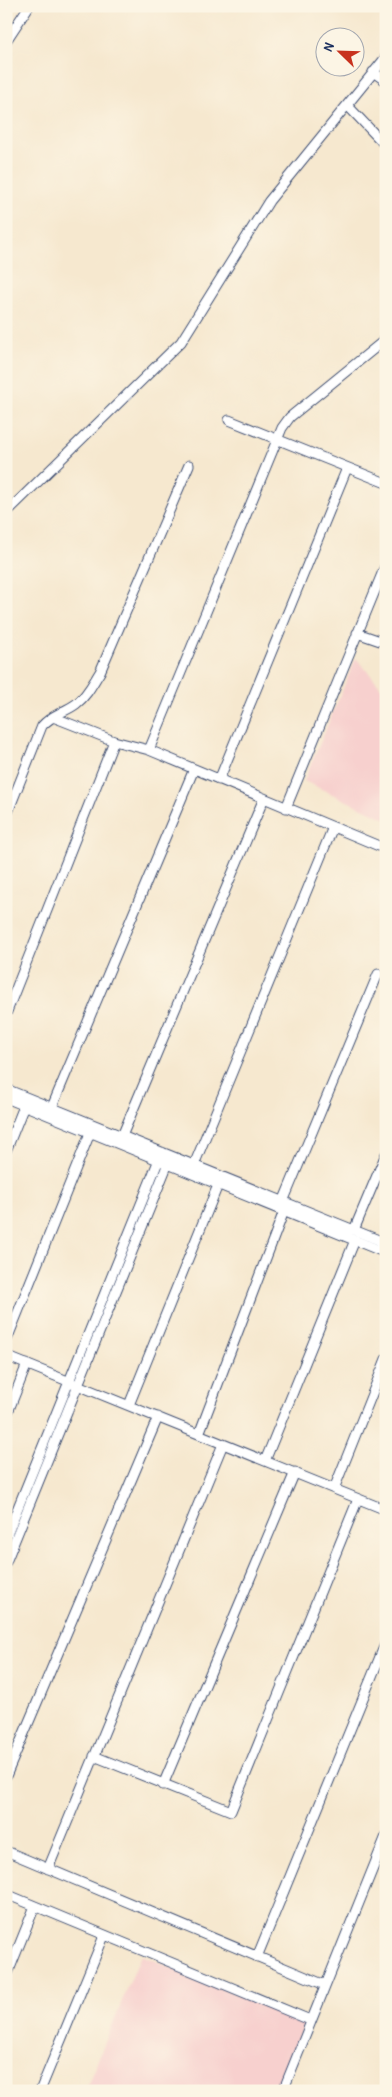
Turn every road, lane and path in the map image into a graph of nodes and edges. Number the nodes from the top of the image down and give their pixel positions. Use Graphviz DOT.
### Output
graph roads {
  1 [pos="29,6"];
  2 [pos="6,41"];
  3 [pos="386,57"];
  4 [pos="374,72"];
  5 [pos="386,81"];
  6 [pos="347,105"];
  7 [pos="386,146"];
  8 [pos="386,339"];
  9 [pos="229,420"];
  10 [pos="277,440"];
  11 [pos="189,465"];
  12 [pos="347,468"];
  13 [pos="386,484"];
  14 [pos="6,513"];
  15 [pos="386,564"];
  16 [pos="357,633"];
  17 [pos="386,643"];
  18 [pos="53,717"];
  19 [pos="114,742"];
  20 [pos="149,750"];
  21 [pos="194,769"];
  22 [pos="219,780"];
  23 [pos="264,798"];
  24 [pos="286,808"];
  25 [pos="6,817"];
  26 [pos="333,827"];
  27 [pos="386,849"];
  28 [pos="378,974"];
  29 [pos="6,1014"];
  30 [pos="6,1089"];
  31 [pos="6,1098"];
  32 [pos="24,1106"];
  33 [pos="52,1107"];
  34 [pos="90,1133"];
  35 [pos="122,1136"];
  36 [pos="6,1151"];
  37 [pos="386,1154"];
  38 [pos="165,1158"];
  39 [pos="194,1165"];
  40 [pos="218,1185"];
  41 [pos="284,1207"];
  42 [pos="354,1230"];
  43 [pos="355,1240"];
  44 [pos="386,1243"];
  45 [pos="386,1253"];
  46 [pos="6,1342"];
  47 [pos="6,1356"];
  48 [pos="386,1359"];
  49 [pos="28,1364"];
  50 [pos="74,1383"];
  51 [pos="128,1405"];
  52 [pos="6,1417"];
  53 [pos="158,1417"];
  54 [pos="199,1434"];
  55 [pos="223,1444"];
  56 [pos="265,1460"];
  57 [pos="294,1472"];
  58 [pos="334,1489"];
  59 [pos="358,1499"];
  60 [pos="386,1510"];
  61 [pos="6,1537"];
  62 [pos="6,1562"];
  63 [pos="386,1642"];
  64 [pos="94,1756"];
  65 [pos="6,1776"];
  66 [pos="163,1784"];
  67 [pos="386,1836"];
  68 [pos="6,1851"];
  69 [pos="48,1869"];
  70 [pos="6,1894"];
  71 [pos="36,1906"];
  72 [pos="104,1936"];
  73 [pos="257,1957"];
  74 [pos="6,1978"];
  75 [pos="324,1986"];
  76 [pos="310,2020"];
  77 [pos="40,2091"];
  78 [pos="282,2091"];
  1 -- 2 [label="street"];
  3 -- 4 [label="street"];
  4 -- 5 [label="street"];
  4 -- 6 [label="street"];
  6 -- 7 [label="street"];
  6 -- 14 [label="street"];
  8 -- 10 [label="street"];
  9 -- 10 [label="street"];
  10 -- 12 [label="street"];
  10 -- 20 [label="street"];
  11 -- 18 [label="street"];
  12 -- 13 [label="street"];
  12 -- 22 [label="street"];
  15 -- 16 [label="street"];
  16 -- 17 [label="street"];
  16 -- 24 [label="street"];
  18 -- 19 [label="street"];
  18 -- 25 [label="street"];
  19 -- 20 [label="street"];
  19 -- 29 [label="street"];
  20 -- 21 [label="street"];
  21 -- 22 [label="street"];
  21 -- 33 [label="street"];
  22 -- 23 [label="street"];
  23 -- 24 [label="street"];
  23 -- 35 [label="street"];
  24 -- 26 [label="street"];
  26 -- 27 [label="street"];
  26 -- 39 [label="street"];
  28 -- 41 [label="street"];
  30 -- 33 [label="street"];
  31 -- 32 [label="street"];
  32 -- 34 [label="street"];
  32 -- 36 [label="street"];
  33 -- 35 [label="street"];
  34 -- 38 [label="street"];
  34 -- 46 [label="street"];
  35 -- 38 [label="street"];
  37 -- 42 [label="street"];
  38 -- 39 [label="street"];
  38 -- 40 [label="street"];
  38 -- 50 [label="street"];
  39 -- 41 [label="street"];
  40 -- 41 [label="street"];
  40 -- 51 [label="street"];
  41 -- 42 [label="street"];
  41 -- 43 [label="street"];
  41 -- 54 [label="street"];
  42 -- 44 [label="street"];
  43 -- 45 [label="street"];
  43 -- 56 [label="street"];
  47 -- 49 [label="street"];
  48 -- 58 [label="street"];
  49 -- 50 [label="street"];
  49 -- 52 [label="street"];
  50 -- 51 [label="street"];
  50 -- 61 [label="street"];
  50 -- 62 [label="street"];
  51 -- 53 [label="street"];
  53 -- 54 [label="street"];
  53 -- 65 [label="street"];
  54 -- 55 [label="street"];
  55 -- 56 [label="street"];
  55 -- 64 [label="street"];
  56 -- 57 [label="street"];
  57 -- 58 [label="street"];
  57 -- 66 [label="street"];
  58 -- 59 [label="street"];
  59 -- 60 [label="street"];
  59 -- 66 [label="street"];
  63 -- 73 [label="street"];
  64 -- 66 [label="street"];
  64 -- 69 [label="street"];
  67 -- 75 [label="street"];
  68 -- 69 [label="street"];
  69 -- 73 [label="street"];
  70 -- 71 [label="street"];
  71 -- 72 [label="street"];
  71 -- 74 [label="street"];
  72 -- 76 [label="street"];
  72 -- 77 [label="street"];
  73 -- 75 [label="street"];
  75 -- 76 [label="street"];
  76 -- 78 [label="street"];
}
